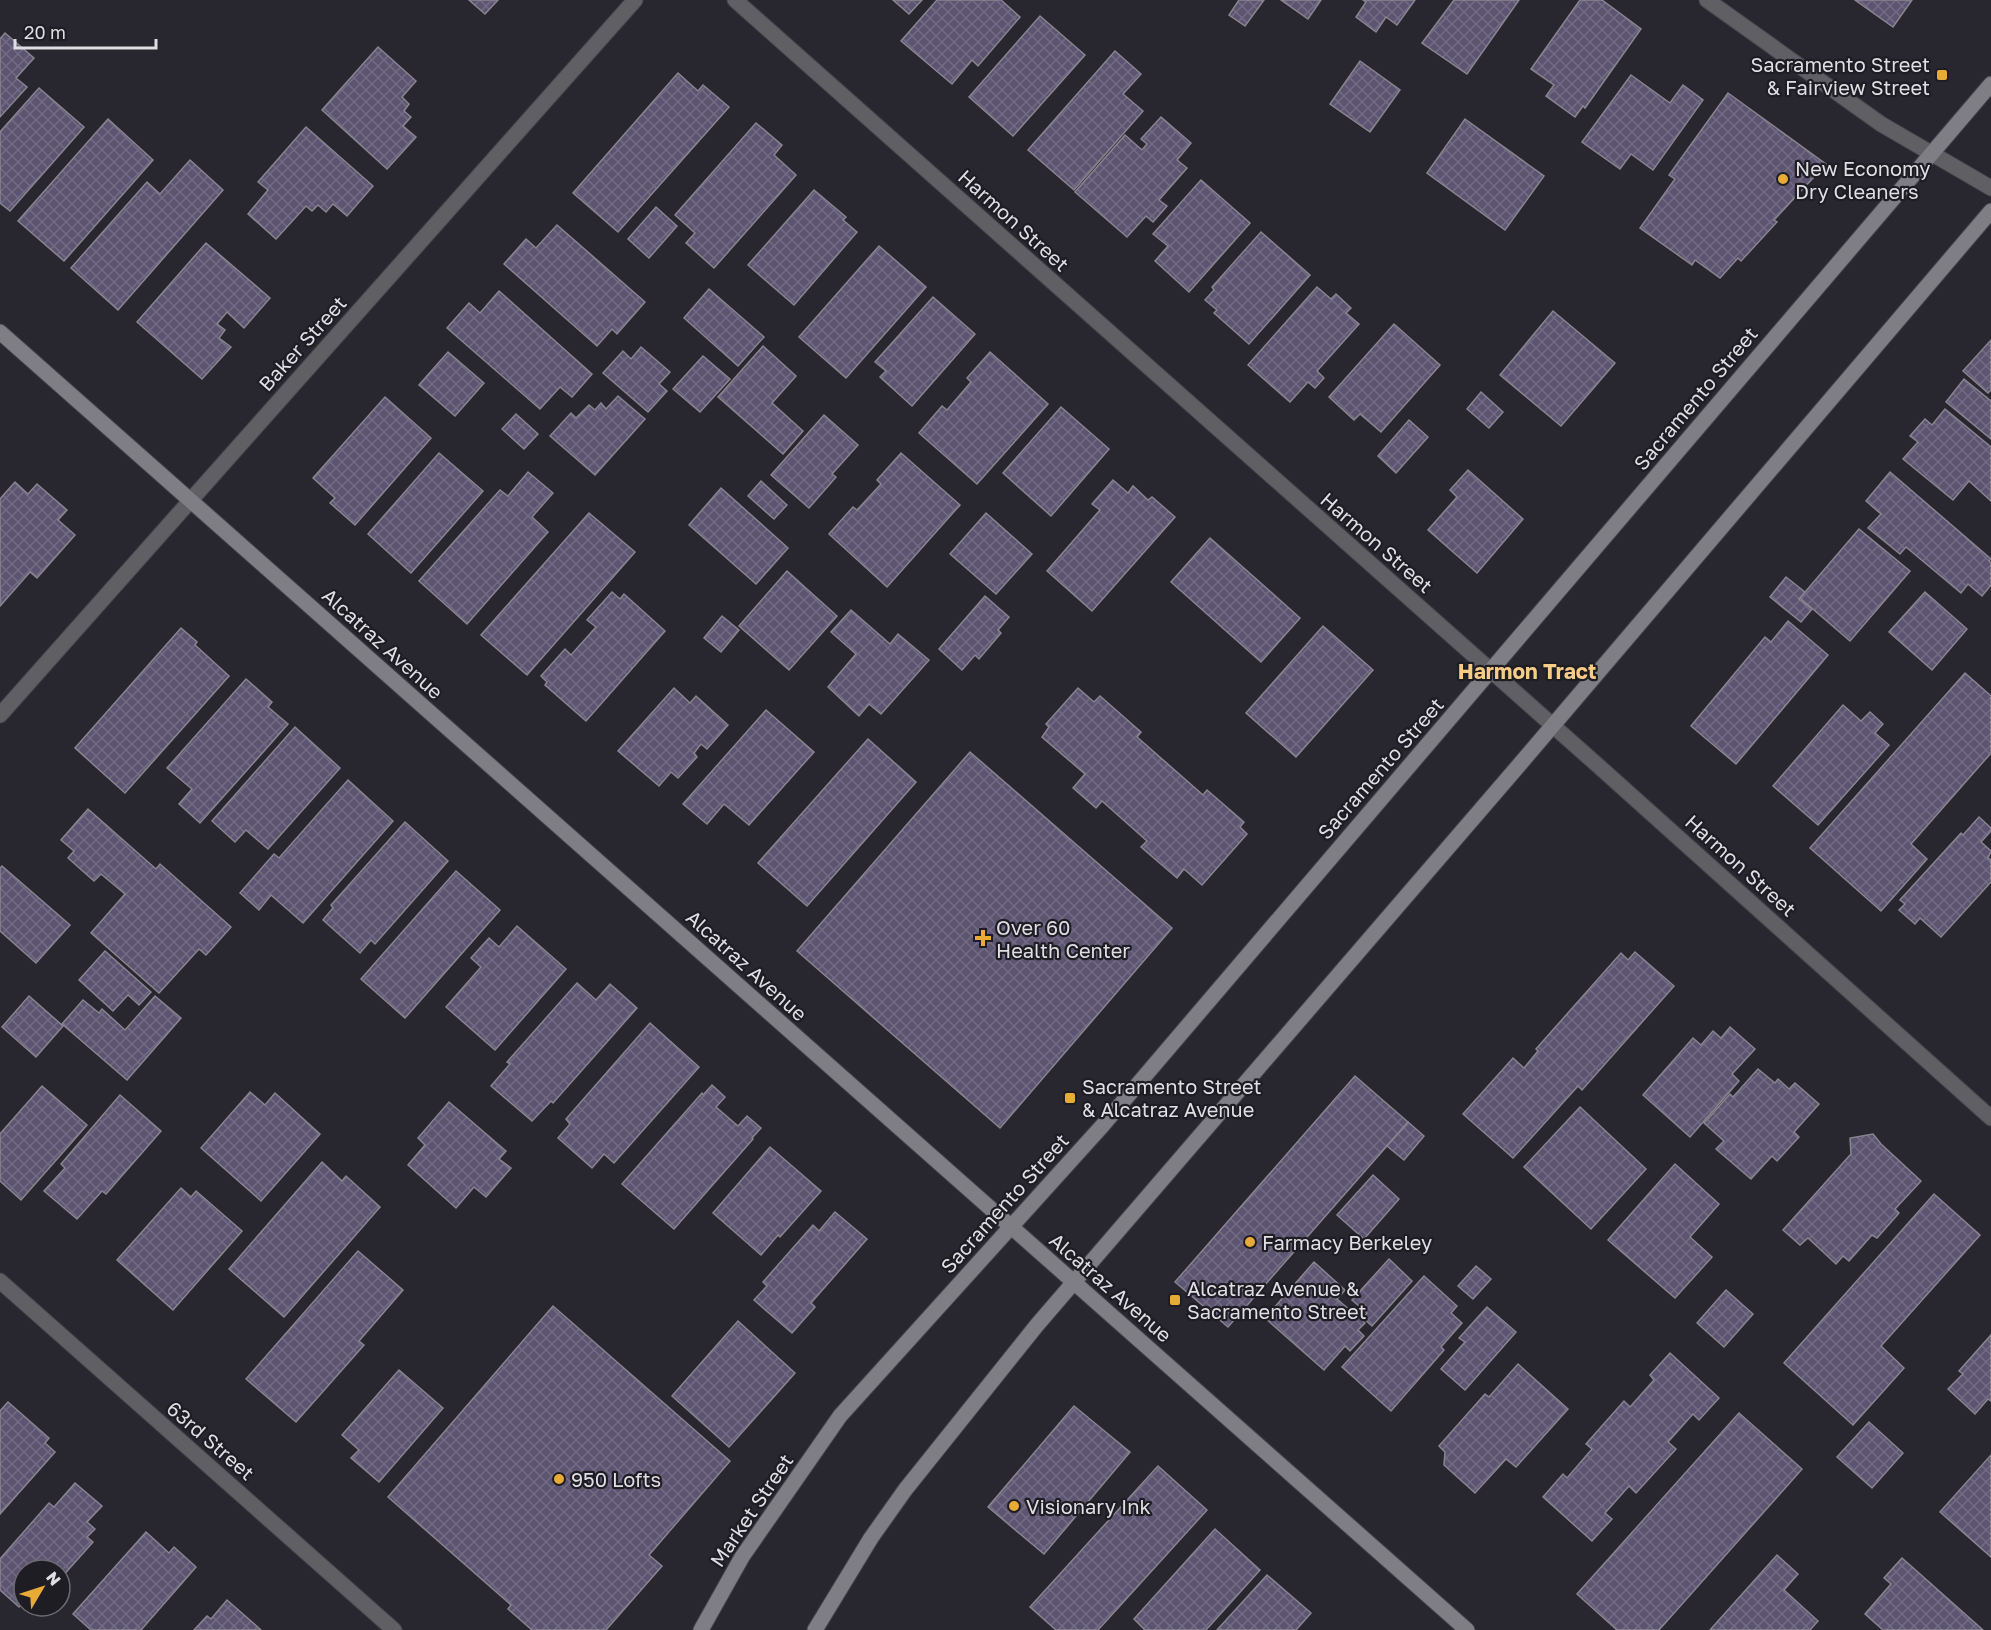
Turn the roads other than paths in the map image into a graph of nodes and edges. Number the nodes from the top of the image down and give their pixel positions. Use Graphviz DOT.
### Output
graph roads {
  1 [pos="635,0"];
  2 [pos="735,0"];
  3 [pos="1707,0"];
  4 [pos="1991,84"];
  5 [pos="1932,153"];
  6 [pos="1991,188"];
  7 [pos="1991,211"];
  8 [pos="0,332"];
  9 [pos="190,500"];
  10 [pos="1491,671"];
  11 [pos="0,715"];
  12 [pos="1553,726"];
  13 [pos="1991,1118"];
  14 [pos="1012,1227"];
  15 [pos="0,1281"];
  16 [pos="1074,1283"];
  17 [pos="840,1416"];
  18 [pos="394,1630"];
  19 [pos="701,1630"];
  20 [pos="814,1630"];
  21 [pos="1467,1630"];
  1 -- 9 [label="street, Baker Street"];
  2 -- 10 [label="street, Harmon Street"];
  3 -- 5 [label="street"];
  4 -- 5 [label="street, Sacramento Street"];
  5 -- 6 [label="street"];
  5 -- 10 [label="street, Sacramento Street"];
  7 -- 12 [label="street"];
  8 -- 9 [label="street, Alcatraz Avenue"];
  9 -- 11 [label="street, Baker Street"];
  9 -- 14 [label="street, Alcatraz Avenue"];
  10 -- 12 [label="street, Harmon Street"];
  10 -- 14 [label="street, Sacramento Street"];
  12 -- 13 [label="street, Harmon Street"];
  12 -- 16 [label="street"];
  14 -- 16 [label="street, Alcatraz Avenue"];
  14 -- 17 [label="street, Sacramento Street"];
  15 -- 18 [label="street, 63rd Street"];
  16 -- 20 [label="street"];
  16 -- 21 [label="street, Alcatraz Avenue"];
  17 -- 19 [label="street, Market Street"];
}
